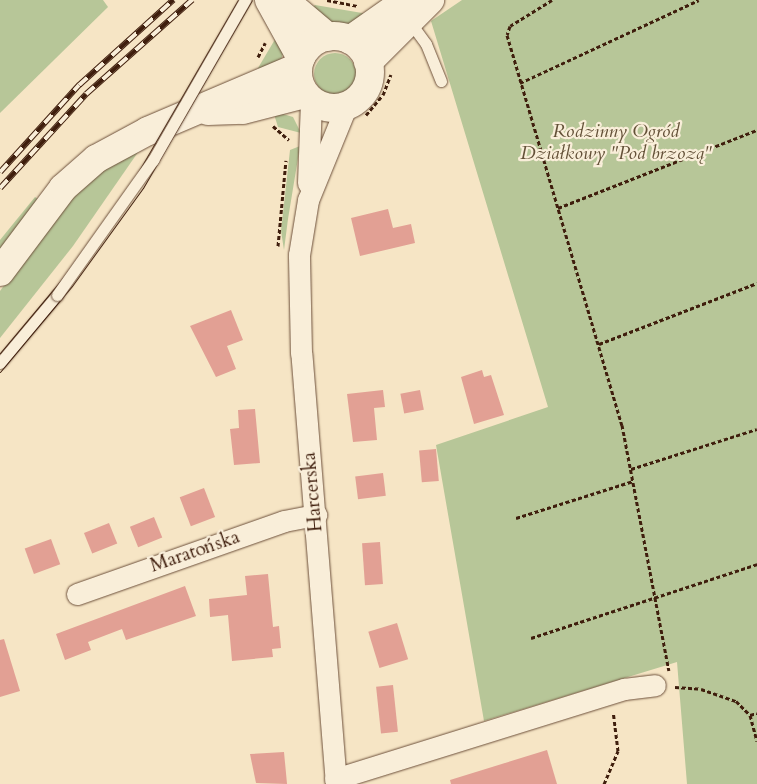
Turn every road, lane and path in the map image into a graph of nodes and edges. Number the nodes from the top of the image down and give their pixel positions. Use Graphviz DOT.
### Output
graph roads {
  1 [pos="245,0"];
  2 [pos="269,0"];
  3 [pos="284,0"];
  4 [pos="327,0"];
  5 [pos="430,0"];
  6 [pos="552,0"];
  7 [pos="700,0"];
  8 [pos="364,5"];
  9 [pos="408,11"];
  10 [pos="339,39"];
  11 [pos="368,62"];
  12 [pos="300,63"];
  13 [pos="441,81"];
  14 [pos="520,84"];
  15 [pos="308,98"];
  16 [pos="266,105"];
  17 [pos="346,107"];
  18 [pos="201,111"];
  19 [pos="757,130"];
  20 [pos="308,200"];
  21 [pos="558,208"];
  22 [pos="279,250"];
  23 [pos="0,272"];
  24 [pos="757,283"];
  25 [pos="600,344"];
  26 [pos="0,363"];
  27 [pos="757,428"];
  28 [pos="631,469"];
  29 [pos="633,482"];
  30 [pos="316,516"];
  31 [pos="516,518"];
  32 [pos="757,564"];
  33 [pos="77,594"];
  34 [pos="658,597"];
  35 [pos="531,638"];
  36 [pos="655,685"];
  37 [pos="606,694"];
  38 [pos="757,713"];
  39 [pos="750,715"];
  40 [pos="757,741"];
  41 [pos="335,782"];
  42 [pos="604,784"];
  1 -- 26 [label="lane, bridge"];
  2 -- 12 [label="street"];
  3 -- 10 [label="street"];
  4 -- 8 [label="path"];
  5 -- 9 [label="street"];
  6 -- 14 [label="path"];
  7 -- 14 [label="path"];
  9 -- 10 [label="street"];
  9 -- 11 [label="street"];
  9 -- 13 [label="lane"];
  10 -- 11 [label="street"];
  10 -- 12 [label="street"];
  11 -- 17 [label="street"];
  12 -- 15 [label="street"];
  12 -- 18 [label="street"];
  14 -- 21 [label="path"];
  15 -- 16 [label="street"];
  15 -- 17 [label="street"];
  15 -- 20 [label="street, Harcerska"];
  16 -- 18 [label="street"];
  16 -- 22 [label="path"];
  17 -- 20 [label="street, Harcerska"];
  18 -- 23 [label="street"];
  19 -- 21 [label="path"];
  20 -- 30 [label="street, Harcerska"];
  21 -- 25 [label="path"];
  24 -- 25 [label="path"];
  25 -- 28 [label="path"];
  27 -- 28 [label="path"];
  28 -- 29 [label="path"];
  29 -- 31 [label="path"];
  29 -- 34 [label="path"];
  30 -- 33 [label="street, Maratońska"];
  30 -- 41 [label="street, Harcerska"];
  32 -- 34 [label="path"];
  34 -- 35 [label="path"];
  34 -- 39 [label="path"];
  36 -- 37 [label="street"];
  37 -- 41 [label="street"];
  37 -- 42 [label="path"];
  38 -- 39 [label="path"];
  39 -- 40 [label="path"];
}
